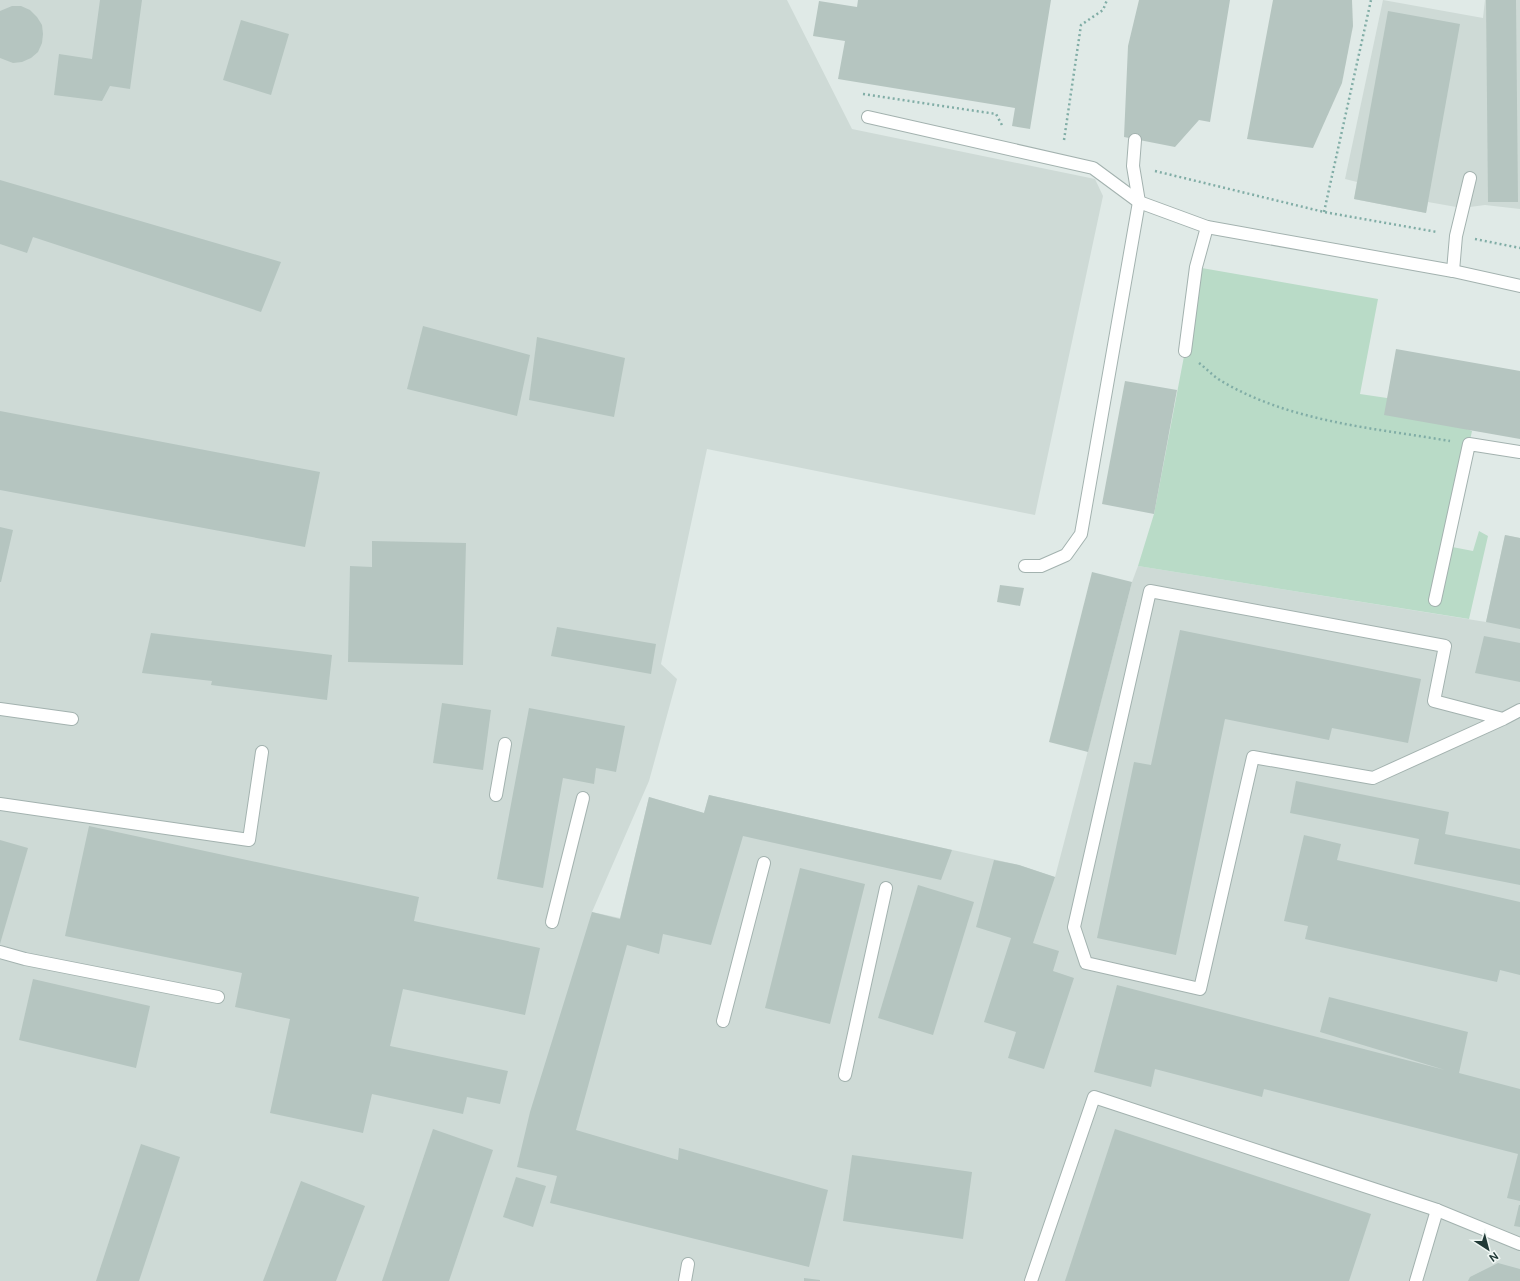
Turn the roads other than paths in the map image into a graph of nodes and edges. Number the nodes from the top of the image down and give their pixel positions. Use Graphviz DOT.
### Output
graph roads {
  1 [pos="868,117"];
  2 [pos="1135,140"];
  3 [pos="1470,178"];
  4 [pos="1139,202"];
  5 [pos="1207,227"];
  6 [pos="1453,271"];
  7 [pos="1520,286"];
  8 [pos="1184,351"];
  9 [pos="1520,452"];
  10 [pos="1025,566"];
  11 [pos="1435,600"];
  12 [pos="0,709"];
  13 [pos="1520,710"];
  14 [pos="1503,718"];
  15 [pos="72,719"];
  16 [pos="505,744"];
  17 [pos="262,752"];
  18 [pos="496,795"];
  19 [pos="582,798"];
  20 [pos="0,804"];
  21 [pos="764,863"];
  22 [pos="886,888"];
  23 [pos="552,922"];
  24 [pos="0,952"];
  25 [pos="218,997"];
  26 [pos="723,1020"];
  27 [pos="845,1074"];
  28 [pos="1437,1210"];
  29 [pos="1520,1244"];
  30 [pos="688,1264"];
  31 [pos="685,1281"];
  32 [pos="1031,1281"];
  33 [pos="1416,1281"];
  1 -- 4 [label="lane"];
  2 -- 4 [label="lane"];
  3 -- 6 [label="lane"];
  4 -- 5 [label="lane"];
  4 -- 10 [label="lane"];
  5 -- 6 [label="lane"];
  5 -- 8 [label="lane"];
  6 -- 7 [label="lane"];
  9 -- 11 [label="lane"];
  12 -- 15 [label="lane"];
  13 -- 14 [label="lane"];
  14 -- 14 [label="lane"];
  16 -- 18 [label="lane"];
  17 -- 20 [label="lane"];
  19 -- 23 [label="lane"];
  21 -- 26 [label="lane"];
  22 -- 27 [label="lane"];
  24 -- 25 [label="lane"];
  28 -- 29 [label="lane"];
  28 -- 32 [label="lane"];
  28 -- 33 [label="lane"];
  30 -- 31 [label="lane"];
}
